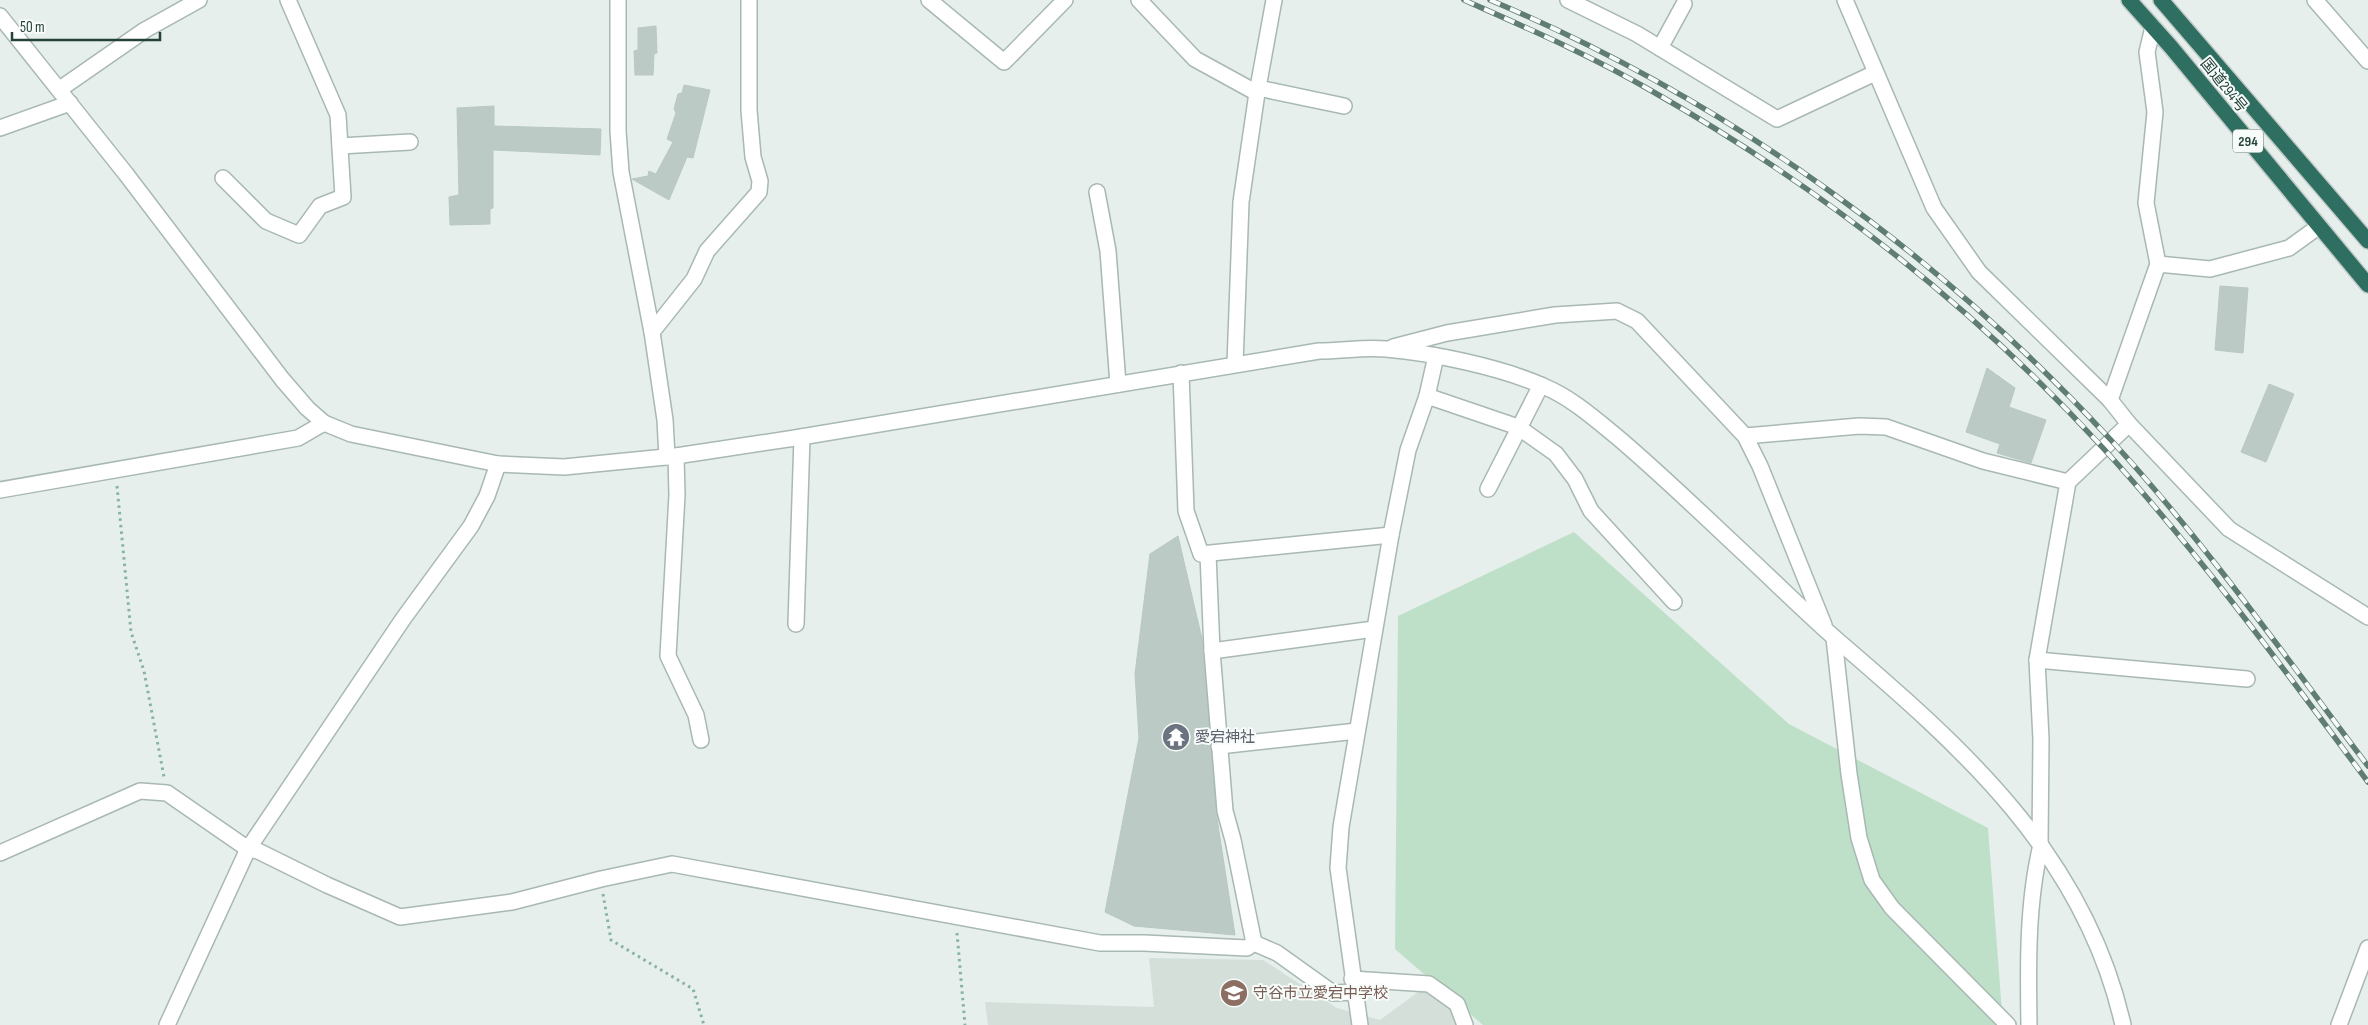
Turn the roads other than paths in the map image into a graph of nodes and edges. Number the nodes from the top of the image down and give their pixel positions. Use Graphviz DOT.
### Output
graph roads {
  1 [pos="199,0"];
  2 [pos="288,0"];
  3 [pos="618,0"];
  4 [pos="749,0"];
  5 [pos="929,0"];
  6 [pos="1066,0"];
  7 [pos="1139,0"];
  8 [pos="1274,0"];
  9 [pos="1568,0"];
  10 [pos="1845,0"];
  11 [pos="2129,0"];
  12 [pos="2161,0"];
  13 [pos="2315,0"];
  14 [pos="1684,4"];
  15 [pos="0,16"];
  16 [pos="2153,27"];
  17 [pos="1660,48"];
  18 [pos="2368,61"];
  19 [pos="1875,73"];
  20 [pos="60,89"];
  21 [pos="1257,90"];
  22 [pos="70,102"];
  23 [pos="1344,106"];
  24 [pos="0,128"];
  25 [pos="410,142"];
  26 [pos="340,146"];
  27 [pos="224,178"];
  28 [pos="1097,192"];
  29 [pos="2318,227"];
  30 [pos="2368,241"];
  31 [pos="2158,264"];
  32 [pos="2368,284"];
  33 [pos="652,332"];
  34 [pos="1384,349"];
  35 [pos="1436,356"];
  36 [pos="1235,364"];
  37 [pos="1181,373"];
  38 [pos="1118,384"];
  39 [pos="1541,385"];
  40 [pos="1427,396"];
  41 [pos="2110,400"];
  42 [pos="324,423"];
  43 [pos="2129,424"];
  44 [pos="1518,427"];
  45 [pos="1745,436"];
  46 [pos="802,437"];
  47 [pos="672,456"];
  48 [pos="498,464"];
  49 [pos="2068,482"];
  50 [pos="1488,489"];
  51 [pos="0,490"];
  52 [pos="1391,535"];
  53 [pos="1208,554"];
  54 [pos="1674,602"];
  55 [pos="2368,618"];
  56 [pos="796,624"];
  57 [pos="1374,629"];
  58 [pos="1830,634"];
  59 [pos="1212,651"];
  60 [pos="2037,660"];
  61 [pos="2247,680"];
  62 [pos="1357,732"];
  63 [pos="701,740"];
  64 [pos="1219,746"];
  65 [pos="2041,844"];
  66 [pos="248,849"];
  67 [pos="0,853"];
  68 [pos="1254,943"];
  69 [pos="2368,948"];
  70 [pos="1354,986"];
  71 [pos="167,1025"];
  72 [pos="1360,1025"];
  73 [pos="1465,1025"];
  74 [pos="2008,1025"];
  75 [pos="2029,1025"];
  76 [pos="2123,1025"];
  77 [pos="2339,1025"];
  1 -- 20 [label="street"];
  2 -- 26 [label="street"];
  3 -- 33 [label="street"];
  4 -- 33 [label="street"];
  5 -- 6 [label="street"];
  7 -- 21 [label="street"];
  8 -- 21 [label="street"];
  9 -- 17 [label="street"];
  10 -- 19 [label="street"];
  11 -- 16 [label="highway, 国道294号 / 294"];
  12 -- 30 [label="highway, 国道294号 / 294"];
  13 -- 18 [label="street"];
  14 -- 17 [label="street"];
  15 -- 20 [label="street"];
  16 -- 29 [label="highway, 国道294号 / 294"];
  16 -- 31 [label="street"];
  17 -- 19 [label="street"];
  19 -- 41 [label="street"];
  20 -- 22 [label="street"];
  21 -- 23 [label="street"];
  21 -- 36 [label="street"];
  22 -- 24 [label="street"];
  22 -- 42 [label="street"];
  25 -- 26 [label="street"];
  26 -- 27 [label="street"];
  28 -- 38 [label="street"];
  29 -- 31 [label="street"];
  29 -- 32 [label="highway, 国道294号 / 294"];
  31 -- 41 [label="street"];
  33 -- 47 [label="street"];
  34 -- 35 [label="street"];
  34 -- 36 [label="street"];
  34 -- 45 [label="street"];
  35 -- 39 [label="street"];
  35 -- 40 [label="street"];
  36 -- 37 [label="street"];
  37 -- 38 [label="street"];
  37 -- 53 [label="street"];
  38 -- 46 [label="street"];
  39 -- 44 [label="street"];
  39 -- 58 [label="street"];
  40 -- 44 [label="street"];
  40 -- 52 [label="street"];
  41 -- 43 [label="street"];
  42 -- 48 [label="street"];
  42 -- 51 [label="street"];
  43 -- 49 [label="street"];
  43 -- 55 [label="street"];
  44 -- 50 [label="street"];
  44 -- 54 [label="street"];
  45 -- 49 [label="street"];
  45 -- 58 [label="street"];
  46 -- 47 [label="street"];
  46 -- 56 [label="street"];
  47 -- 48 [label="street"];
  47 -- 63 [label="street"];
  48 -- 66 [label="street"];
  49 -- 60 [label="street"];
  52 -- 53 [label="street"];
  52 -- 57 [label="street"];
  53 -- 59 [label="street"];
  57 -- 59 [label="street"];
  57 -- 62 [label="street"];
  58 -- 65 [label="street"];
  58 -- 74 [label="street"];
  59 -- 64 [label="street"];
  60 -- 61 [label="street"];
  60 -- 65 [label="street"];
  62 -- 64 [label="street"];
  62 -- 70 [label="street"];
  64 -- 68 [label="street"];
  65 -- 75 [label="street"];
  65 -- 76 [label="street"];
  66 -- 67 [label="street"];
  66 -- 68 [label="street"];
  66 -- 71 [label="street"];
  68 -- 70 [label="street"];
  69 -- 77 [label="street"];
  70 -- 72 [label="street"];
  70 -- 73 [label="street"];
}
